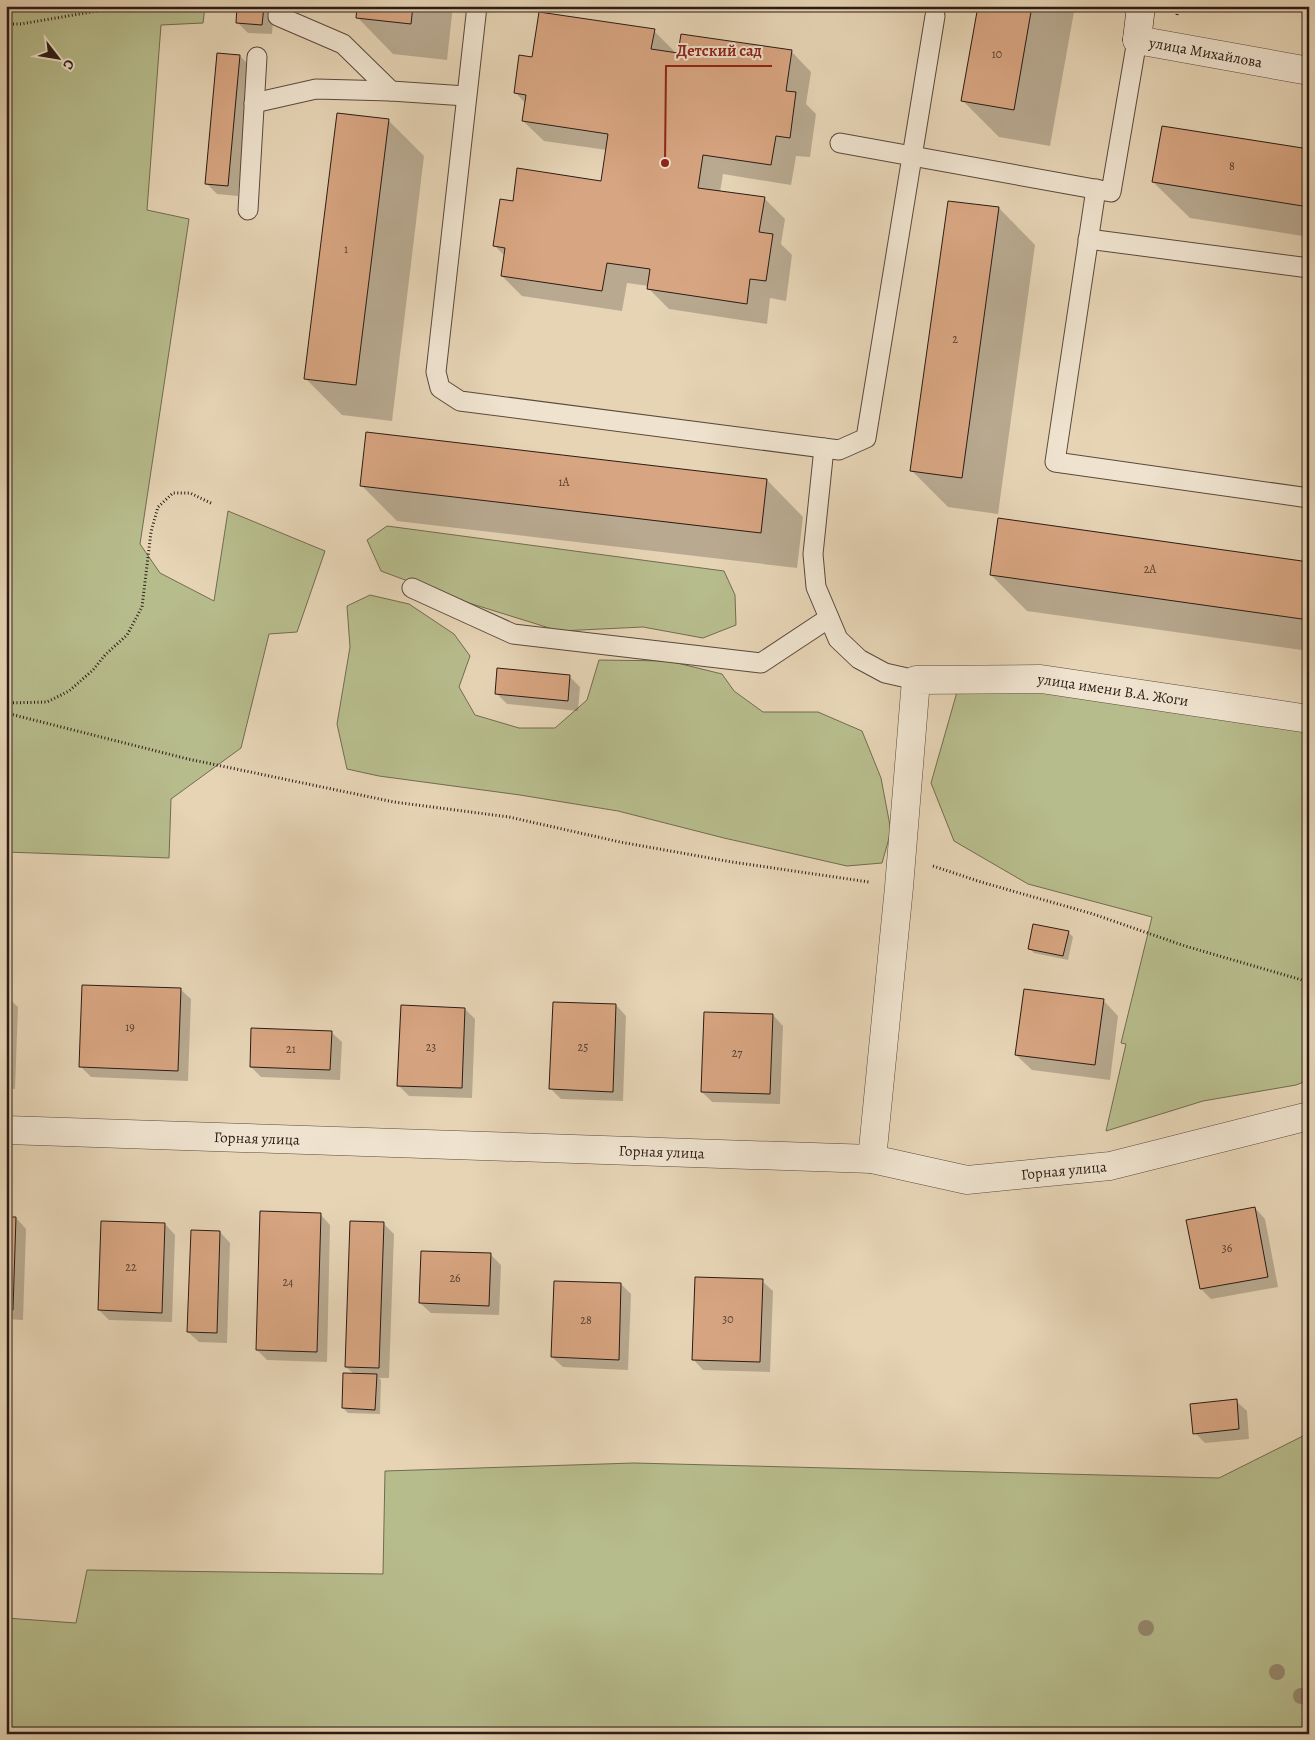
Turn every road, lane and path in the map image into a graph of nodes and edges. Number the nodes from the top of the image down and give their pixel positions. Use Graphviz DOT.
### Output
graph roads {
  1 [pos="126,6"];
  2 [pos="151,6"];
  3 [pos="279,6"];
  4 [pos="477,6"];
  5 [pos="1141,6"];
  6 [pos="179,11"];
  7 [pos="935,16"];
  8 [pos="6,24"];
  9 [pos="1136,40"];
  10 [pos="257,57"];
  11 [pos="1309,71"];
  12 [pos="391,91"];
  13 [pos="466,96"];
  14 [pos="254,103"];
  15 [pos="840,143"];
  16 [pos="912,156"];
  17 [pos="1096,189"];
  18 [pos="248,210"];
  19 [pos="1088,239"];
  20 [pos="1309,268"];
  21 [pos="824,448"];
  22 [pos="1309,498"];
  23 [pos="212,504"];
  24 [pos="412,588"];
  25 [pos="829,618"];
  26 [pos="916,680"];
  27 [pos="6,704"];
  28 [pos="6,713"];
  29 [pos="1309,720"];
  30 [pos="901,856"];
  31 [pos="899,887"];
  32 [pos="1309,982"];
  33 [pos="1309,1116"];
  34 [pos="6,1130"];
  35 [pos="872,1159"];
  1 -- 8 [label="path"];
  2 -- 6 [label="path"];
  3 -- 12 [label="lane"];
  4 -- 13 [label="lane"];
  5 -- 9 [label="street, улица Михайлова"];
  7 -- 16 [label="lane"];
  9 -- 11 [label="street, улица Михайлова"];
  9 -- 17 [label="lane"];
  10 -- 14 [label="lane"];
  12 -- 13 [label="lane"];
  12 -- 14 [label="lane"];
  13 -- 21 [label="lane"];
  14 -- 18 [label="lane"];
  15 -- 16 [label="lane"];
  16 -- 17 [label="lane"];
  16 -- 21 [label="lane"];
  17 -- 19 [label="lane"];
  19 -- 20 [label="lane"];
  19 -- 22 [label="lane"];
  21 -- 25 [label="lane"];
  23 -- 27 [label="path"];
  24 -- 25 [label="lane"];
  25 -- 26 [label="lane"];
  26 -- 29 [label="street, улица имени В.А. Жоги"];
  26 -- 30 [label="street"];
  28 -- 31 [label="path"];
  30 -- 31 [label="street"];
  30 -- 32 [label="path"];
  31 -- 35 [label="street"];
  33 -- 35 [label="street, Горная улица"];
  34 -- 35 [label="street, Горная улица"];
}
